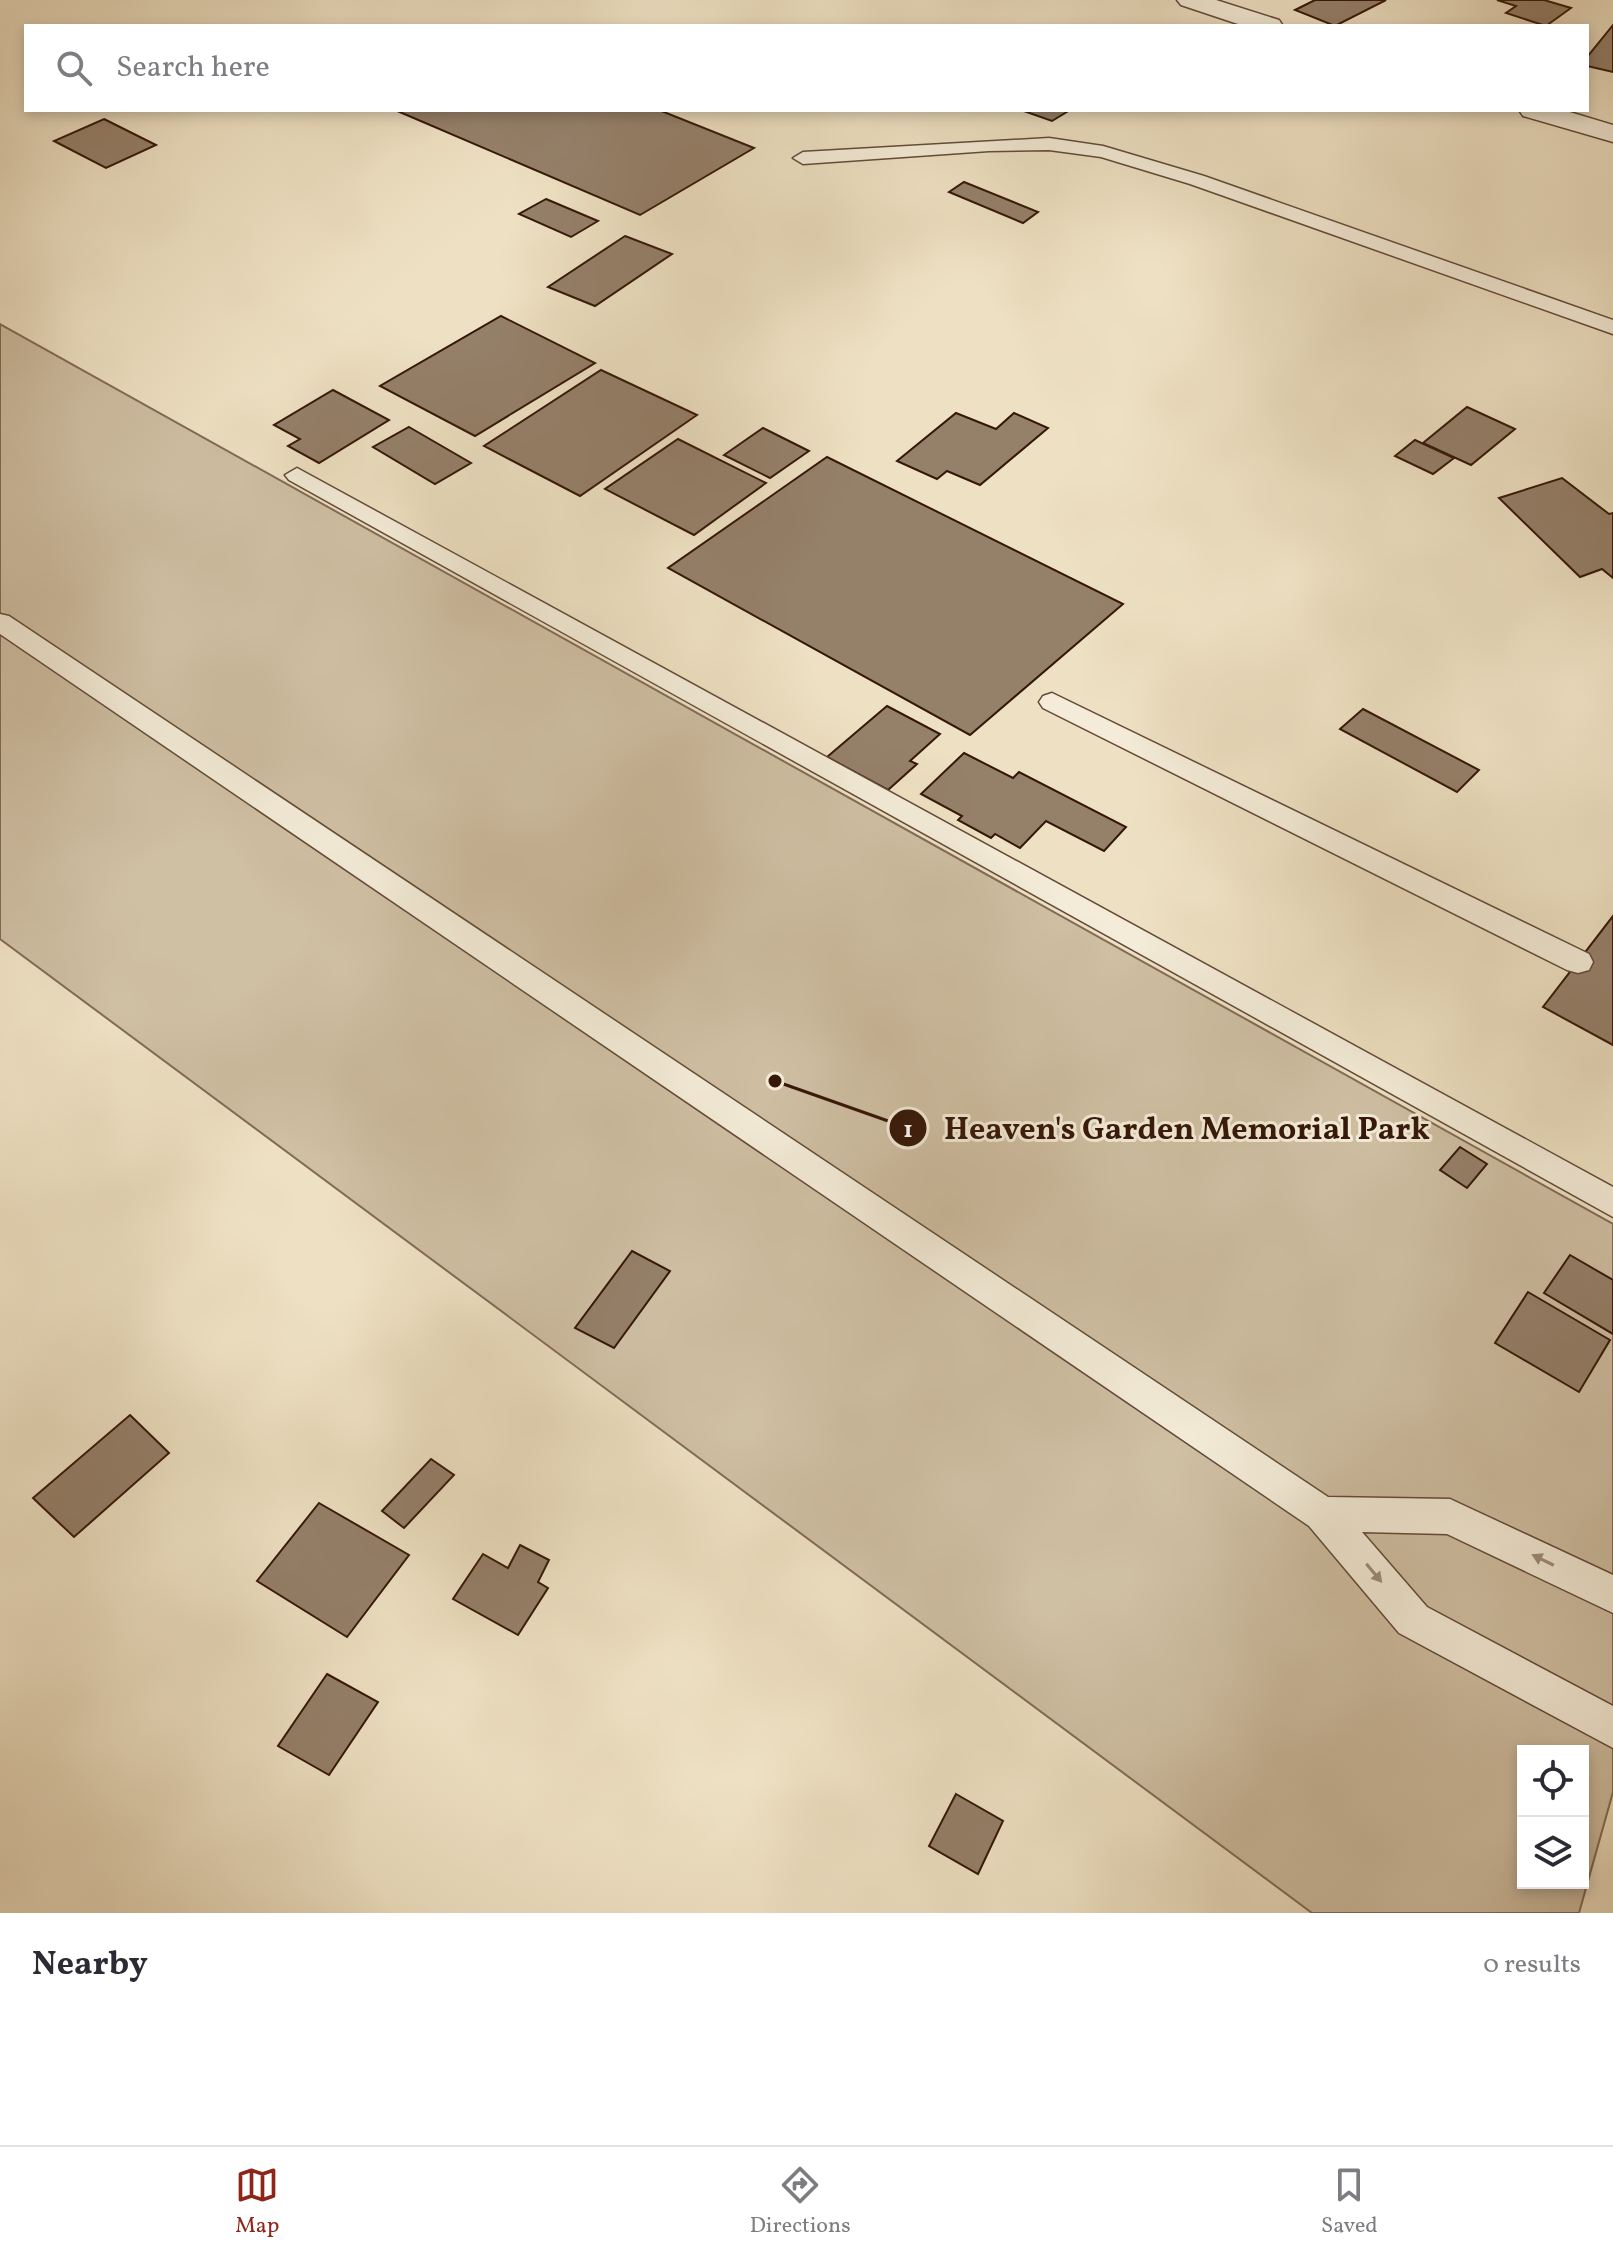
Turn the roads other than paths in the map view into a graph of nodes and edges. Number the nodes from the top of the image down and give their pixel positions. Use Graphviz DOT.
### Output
graph roads {
  1 [pos="1190,0"];
  2 [pos="1264,24"];
  3 [pos="1540,112"];
  4 [pos="1613,134"];
  5 [pos="803,158"];
  6 [pos="1613,327"];
  7 [pos="297,475"];
  8 [pos="0,622"];
  9 [pos="1052,702"];
  10 [pos="1578,962"];
  11 [pos="1613,1203"];
  12 [pos="1322,1514"];
  13 [pos="1613,1594"];
  14 [pos="1613,1728"];
  1 -- 2 [label="street"];
  3 -- 4 [label="street"];
  5 -- 6 [label="lane"];
  7 -- 11 [label="lane"];
  8 -- 12 [label="lane"];
  9 -- 10 [label="lane"];
  13 -- 12 [label="lane, one-way"];
  12 -- 14 [label="lane, one-way"];
}
